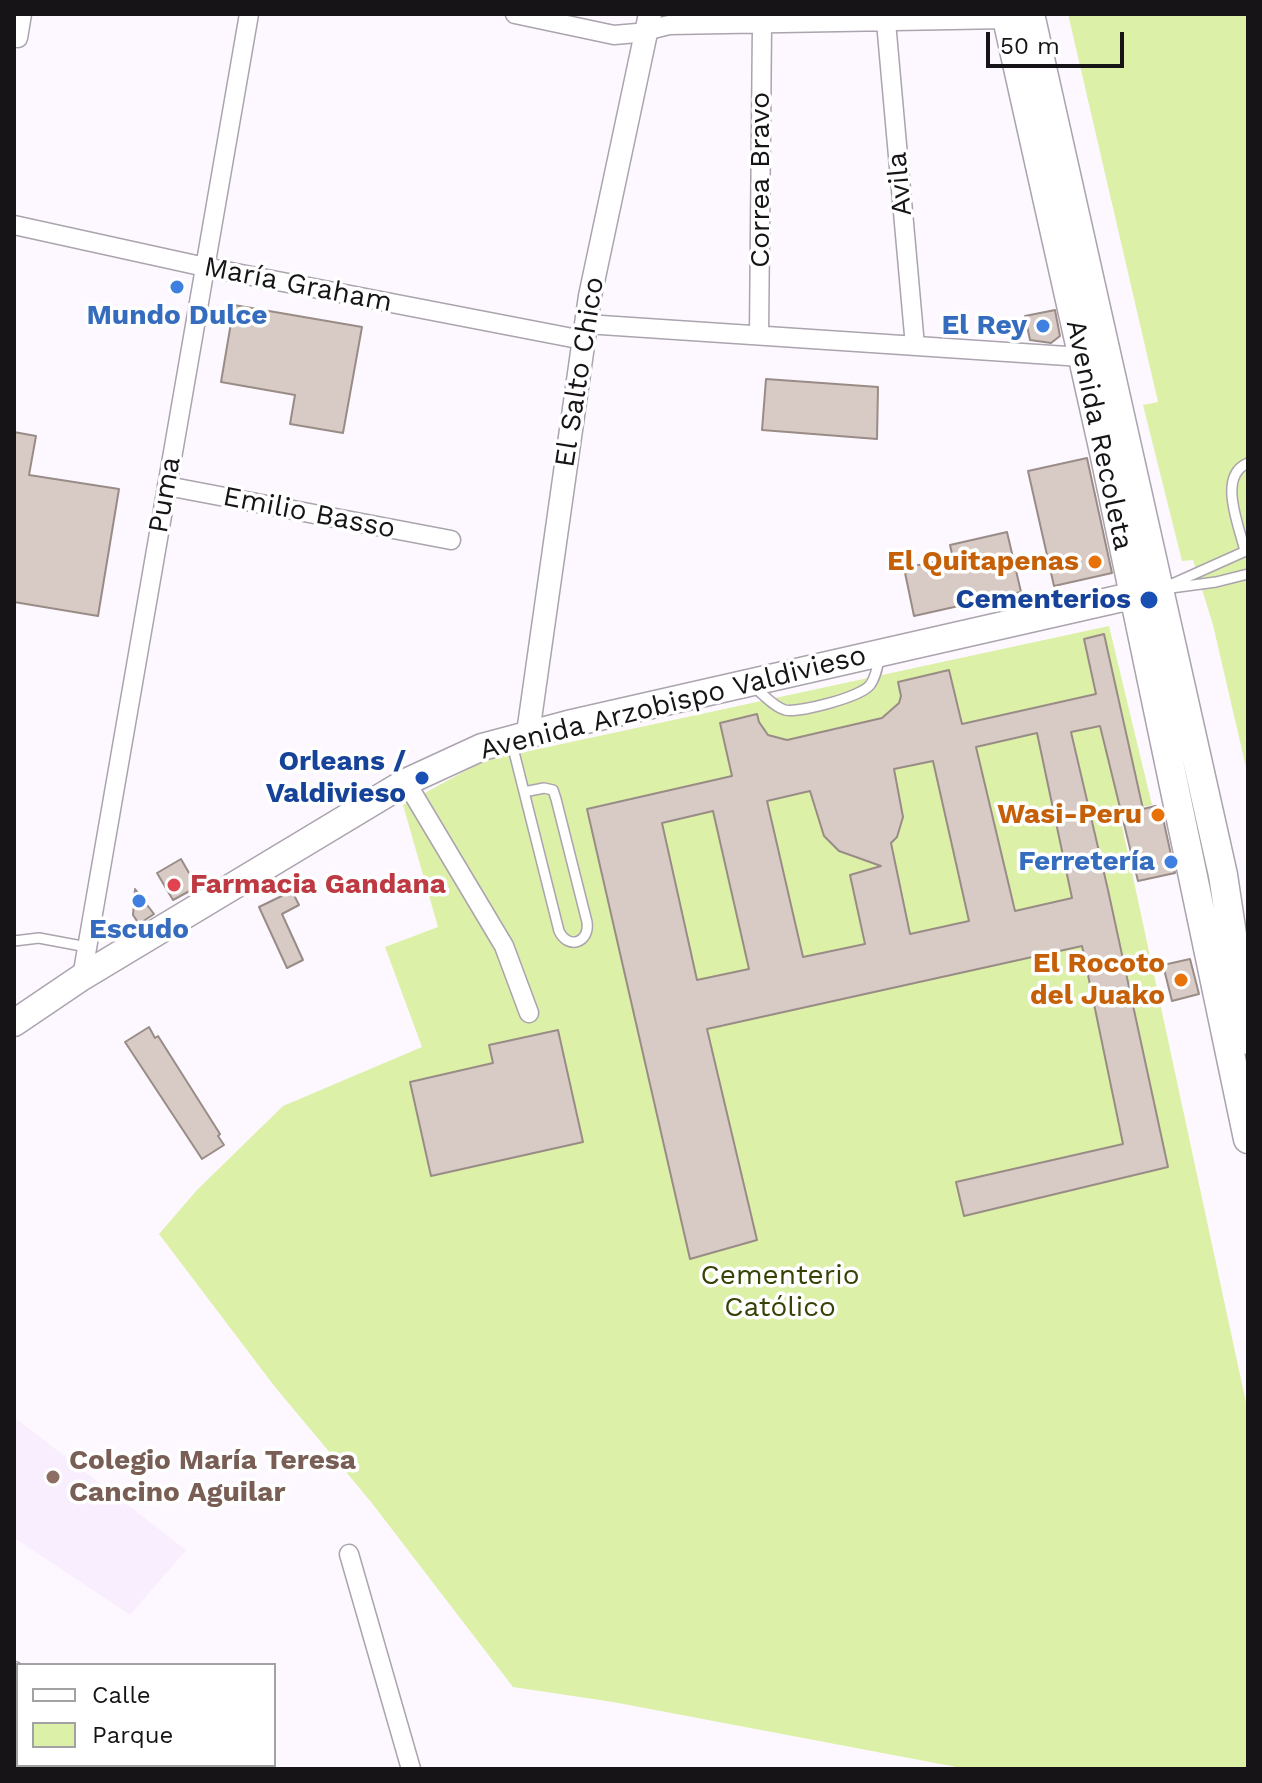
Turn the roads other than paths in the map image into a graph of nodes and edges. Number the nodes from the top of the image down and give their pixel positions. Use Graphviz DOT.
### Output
graph roads {
  1 [pos="22,14"];
  2 [pos="249,14"];
  3 [pos="515,14"];
  4 [pos="1015,16"];
  5 [pos="649,22"];
  6 [pos="886,22"];
  7 [pos="762,25"];
  8 [pos="18,38"];
  9 [pos="14,225"];
  10 [pos="205,267"];
  11 [pos="584,332"];
  12 [pos="759,335"];
  13 [pos="915,346"];
  14 [pos="1082,357"];
  15 [pos="1248,463"];
  16 [pos="167,486"];
  17 [pos="451,540"];
  18 [pos="1247,550"];
  19 [pos="1248,574"];
  20 [pos="1160,589"];
  21 [pos="1132,595"];
  22 [pos="881,652"];
  23 [pos="749,682"];
  24 [pos="520,736"];
  25 [pos="406,782"];
  26 [pos="524,792"];
  27 [pos="14,941"];
  28 [pos="87,947"];
  29 [pos="1243,964"];
  30 [pos="82,977"];
  31 [pos="529,1013"];
  32 [pos="14,1023"];
  33 [pos="1248,1040"];
  34 [pos="1248,1139"];
  35 [pos="349,1554"];
  36 [pos="411,1769"];
  1 -- 8 [label="street"];
  2 -- 10 [label="street, Puma"];
  3 -- 5 [label="street"];
  4 -- 6 [label="street"];
  4 -- 14 [label="main road, Avenida Recoleta"];
  4 -- 20 [label="main road, Avenida Recoleta"];
  5 -- 7 [label="street"];
  5 -- 11 [label="street, El Salto Chico"];
  6 -- 7 [label="street"];
  6 -- 13 [label="street, Avila"];
  7 -- 12 [label="street, Correa Bravo"];
  9 -- 10 [label="street, María Graham"];
  10 -- 11 [label="street, María Graham"];
  10 -- 16 [label="street, Puma"];
  11 -- 12 [label="street, María Graham"];
  11 -- 24 [label="street, El Salto Chico"];
  12 -- 13 [label="street, María Graham"];
  13 -- 14 [label="street, María Graham"];
  14 -- 21 [label="main road, Avenida Recoleta"];
  15 -- 18 [label="lane"];
  16 -- 17 [label="street, Emilio Basso"];
  16 -- 28 [label="street, Puma"];
  18 -- 20 [label="lane"];
  19 -- 20 [label="lane"];
  20 -- 21 [label="main road, Avenida Arzobispo Valdivieso"];
  20 -- 29 [label="main road, Avenida Recoleta"];
  21 -- 22 [label="main road, Avenida Arzobispo Valdivieso"];
  21 -- 34 [label="main road, Avenida Recoleta"];
  22 -- 23 [label="main road, Avenida Arzobispo Valdivieso"];
  22 -- 23 [label="lane"];
  23 -- 24 [label="main road, Avenida Arzobispo Valdivieso"];
  24 -- 25 [label="main road, Avenida Arzobispo Valdivieso"];
  24 -- 26 [label="lane"];
  25 -- 30 [label="main road, Avenida Arzobispo Valdivieso"];
  25 -- 31 [label="street"];
  26 -- 26 [label="lane"];
  27 -- 28 [label="lane"];
  28 -- 30 [label="street, Puma"];
  29 -- 33 [label="main road, Avenida Recoleta"];
  30 -- 32 [label="main road, Avenida Arzobispo Valdivieso"];
  35 -- 36 [label="street"];
}
